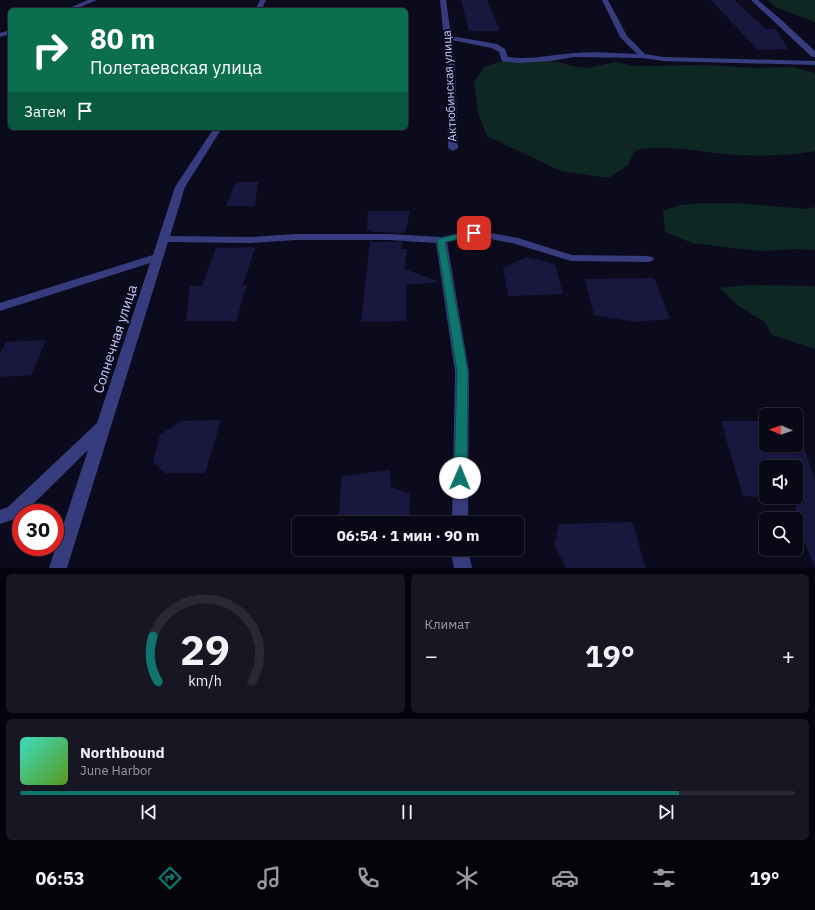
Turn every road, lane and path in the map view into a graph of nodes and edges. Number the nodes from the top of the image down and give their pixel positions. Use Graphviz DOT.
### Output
graph roads {
  1 [pos="94,0"];
  2 [pos="443,0"];
  3 [pos="605,0"];
  4 [pos="754,0"];
  5 [pos="72,8"];
  6 [pos="447,37"];
  7 [pos="815,55"];
  8 [pos="643,56"];
  9 [pos="815,63"];
  10 [pos="217,130"];
  11 [pos="453,148"];
  12 [pos="165,240"];
  13 [pos="441,240"];
  14 [pos="158,257"];
  15 [pos="648,259"];
  16 [pos="0,307"];
  17 [pos="103,426"];
  18 [pos="460,516"];
  19 [pos="0,517"];
  20 [pos="460,556"];
  21 [pos="58,568"];
  22 [pos="463,568"];
  1 -- 5 [label="street"];
  2 -- 6 [label="street, Актюбинская улица"];
  3 -- 8 [label="street"];
  4 -- 7 [label="street"];
  6 -- 8 [label="street"];
  6 -- 11 [label="street, Актюбинская улица"];
  8 -- 9 [label="street"];
  10 -- 12 [label="street, Солнечная улица"];
  12 -- 13 [label="street"];
  12 -- 14 [label="street, Солнечная улица"];
  13 -- 15 [label="street"];
  13 -- 18 [label="street"];
  14 -- 16 [label="street"];
  14 -- 17 [label="street, Солнечная улица"];
  17 -- 19 [label="street"];
  17 -- 21 [label="street, Солнечная улица"];
  20 -- 22 [label="street"];
}
